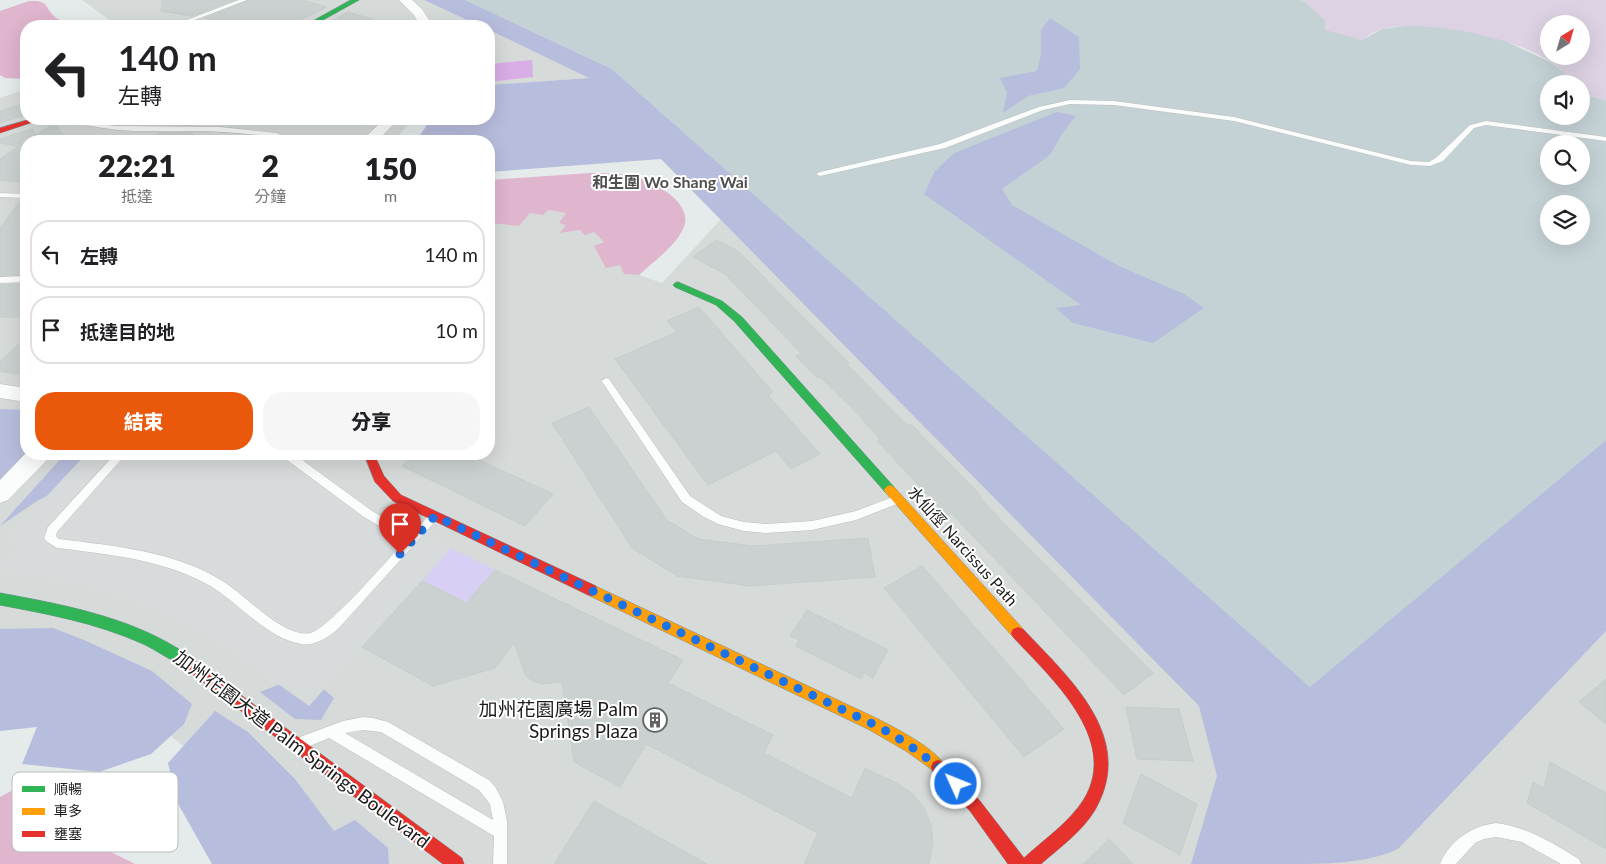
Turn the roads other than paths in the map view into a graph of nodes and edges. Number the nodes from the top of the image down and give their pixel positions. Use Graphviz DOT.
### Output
graph roads {
  1 [pos="244,0"];
  2 [pos="356,0"];
  3 [pos="406,0"];
  4 [pos="190,20"];
  5 [pos="318,20"];
  6 [pos="423,20"];
  7 [pos="20,125"];
  8 [pos="99,125"];
  9 [pos="385,125"];
  10 [pos="0,131"];
  11 [pos="277,135"];
  12 [pos="375,135"];
  13 [pos="1606,139"];
  14 [pos="820,174"];
  15 [pos="0,195"];
  16 [pos="20,196"];
  17 [pos="20,279"];
  18 [pos="0,280"];
  19 [pos="678,285"];
  20 [pos="606,381"];
  21 [pos="0,391"];
  22 [pos="20,394"];
  23 [pos="33,460"];
  24 [pos="116,460"];
  25 [pos="295,460"];
  26 [pos="371,460"];
  27 [pos="0,494"];
  28 [pos="899,499"];
  29 [pos="435,516"];
  30 [pos="413,540"];
  31 [pos="0,599"];
  32 [pos="331,732"];
  33 [pos="299,744"];
  34 [pos="500,832"];
  35 [pos="456,864"];
  36 [pos="500,864"];
  37 [pos="1018,864"];
  38 [pos="1028,864"];
  39 [pos="1447,864"];
  40 [pos="1574,864"];
  1 -- 4 [label="lane"];
  2 -- 5 [label="street"];
  3 -- 6 [label="street"];
  7 -- 10 [label="street"];
  8 -- 11 [label="lane"];
  9 -- 12 [label="street"];
  13 -- 14 [label="lane"];
  15 -- 16 [label="lane"];
  17 -- 18 [label="lane"];
  19 -- 28 [label="street, 水仙徑 Narcissus Path"];
  20 -- 28 [label="lane"];
  21 -- 22 [label="street"];
  23 -- 27 [label="street"];
  24 -- 30 [label="lane"];
  25 -- 30 [label="lane"];
  26 -- 29 [label="street"];
  28 -- 38 [label="street, 水仙徑 Narcissus Path"];
  29 -- 30 [label="lane"];
  29 -- 37 [label="street"];
  31 -- 33 [label="street, 加州花園大道 Palm Springs Boulevard"];
  32 -- 33 [label="lane"];
  32 -- 34 [label="lane"];
  32 -- 34 [label="lane"];
  33 -- 35 [label="street, 加州花園大道 Palm Springs Boulevard"];
  34 -- 36 [label="lane"];
  39 -- 40 [label="lane"];
}
